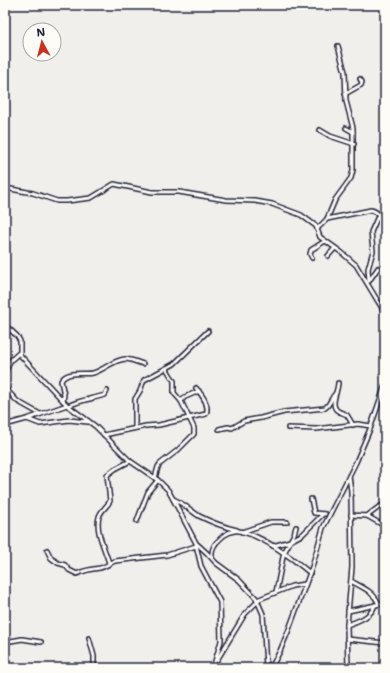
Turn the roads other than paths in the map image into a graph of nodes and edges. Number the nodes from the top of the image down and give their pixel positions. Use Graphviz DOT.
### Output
graph roads {
  1 [pos="338,46"];
  2 [pos="360,79"];
  3 [pos="345,94"];
  4 [pos="346,128"];
  5 [pos="320,130"];
  6 [pos="353,132"];
  7 [pos="354,144"];
  8 [pos="5,188"];
  9 [pos="379,214"];
  10 [pos="385,218"];
  11 [pos="327,219"];
  12 [pos="317,229"];
  13 [pos="325,241"];
  14 [pos="335,248"];
  15 [pos="328,256"];
  16 [pos="312,258"];
  17 [pos="378,268"];
  18 [pos="369,280"];
  19 [pos="368,286"];
  20 [pos="385,313"];
  21 [pos="5,325"];
  22 [pos="208,331"];
  23 [pos="19,352"];
  24 [pos="143,364"];
  25 [pos="166,368"];
  26 [pos="5,372"];
  27 [pos="338,383"];
  28 [pos="385,385"];
  29 [pos="5,388"];
  30 [pos="107,391"];
  31 [pos="336,394"];
  32 [pos="63,401"];
  33 [pos="181,401"];
  34 [pos="68,405"];
  35 [pos="40,414"];
  36 [pos="189,417"];
  37 [pos="27,419"];
  38 [pos="89,422"];
  39 [pos="5,425"];
  40 [pos="353,425"];
  41 [pos="371,426"];
  42 [pos="135,428"];
  43 [pos="288,428"];
  44 [pos="219,429"];
  45 [pos="104,435"];
  46 [pos="130,461"];
  47 [pos="349,476"];
  48 [pos="156,479"];
  49 [pos="173,499"];
  50 [pos="311,499"];
  51 [pos="385,504"];
  52 [pos="323,514"];
  53 [pos="329,515"];
  54 [pos="352,515"];
  55 [pos="367,516"];
  56 [pos="137,521"];
  57 [pos="287,522"];
  58 [pos="385,525"];
  59 [pos="296,527"];
  60 [pos="237,530"];
  61 [pos="242,532"];
  62 [pos="290,541"];
  63 [pos="196,544"];
  64 [pos="272,546"];
  65 [pos="47,550"];
  66 [pos="284,552"];
  67 [pos="212,559"];
  68 [pos="109,563"];
  69 [pos="310,573"];
  70 [pos="351,581"];
  71 [pos="305,584"];
  72 [pos="276,592"];
  73 [pos="257,601"];
  74 [pos="385,603"];
  75 [pos="377,605"];
  76 [pos="348,611"];
  77 [pos="347,625"];
  78 [pos="89,638"];
  79 [pos="347,639"];
  80 [pos="41,642"];
  81 [pos="5,643"];
  82 [pos="385,643"];
  83 [pos="213,666"];
  84 [pos="6,668"];
  85 [pos="94,668"];
  86 [pos="266,668"];
  87 [pos="270,668"];
  88 [pos="348,668"];
  1 -- 3 [label="street"];
  2 -- 3 [label="street"];
  3 -- 6 [label="street"];
  4 -- 6 [label="street"];
  5 -- 7 [label="street"];
  6 -- 7 [label="street"];
  7 -- 11 [label="street"];
  8 -- 12 [label="street"];
  9 -- 10 [label="street"];
  9 -- 11 [label="street"];
  9 -- 18 [label="street"];
  11 -- 12 [label="street"];
  12 -- 13 [label="street"];
  13 -- 14 [label="street"];
  13 -- 16 [label="street"];
  14 -- 15 [label="street"];
  14 -- 19 [label="street"];
  17 -- 18 [label="street"];
  18 -- 19 [label="street"];
  19 -- 20 [label="street"];
  21 -- 23 [label="street"];
  22 -- 25 [label="street"];
  23 -- 26 [label="street"];
  23 -- 32 [label="street"];
  24 -- 32 [label="street"];
  25 -- 33 [label="street"];
  25 -- 42 [label="street"];
  27 -- 31 [label="street"];
  28 -- 41 [label="street"];
  29 -- 35 [label="street"];
  30 -- 34 [label="street"];
  31 -- 40 [label="street"];
  31 -- 44 [label="street"];
  32 -- 34 [label="street"];
  33 -- 36 [label="street"];
  33 -- 36 [label="street"];
  34 -- 35 [label="street"];
  34 -- 38 [label="street"];
  35 -- 37 [label="street"];
  36 -- 42 [label="street"];
  36 -- 48 [label="street"];
  37 -- 38 [label="street"];
  37 -- 39 [label="street"];
  38 -- 45 [label="street"];
  40 -- 41 [label="street"];
  40 -- 43 [label="street"];
  41 -- 47 [label="street"];
  42 -- 45 [label="street"];
  45 -- 46 [label="street"];
  46 -- 48 [label="street"];
  46 -- 68 [label="street"];
  47 -- 53 [label="street"];
  47 -- 54 [label="street"];
  48 -- 49 [label="street"];
  48 -- 56 [label="street"];
  49 -- 60 [label="street"];
  49 -- 63 [label="street"];
  50 -- 52 [label="street"];
  51 -- 55 [label="street"];
  52 -- 53 [label="street"];
  52 -- 62 [label="street"];
  53 -- 69 [label="street"];
  54 -- 55 [label="street"];
  54 -- 70 [label="street"];
  55 -- 58 [label="street"];
  57 -- 61 [label="street"];
  59 -- 62 [label="street"];
  60 -- 61 [label="street"];
  60 -- 67 [label="street"];
  61 -- 64 [label="street"];
  62 -- 64 [label="street"];
  62 -- 66 [label="street"];
  63 -- 67 [label="street"];
  63 -- 68 [label="street"];
  63 -- 83 [label="street"];
  64 -- 66 [label="street"];
  65 -- 68 [label="street"];
  66 -- 69 [label="street"];
  66 -- 72 [label="street"];
  67 -- 73 [label="street"];
  69 -- 71 [label="street"];
  70 -- 75 [label="street"];
  70 -- 76 [label="street"];
  71 -- 72 [label="street"];
  71 -- 87 [label="street"];
  72 -- 73 [label="street"];
  73 -- 83 [label="street"];
  73 -- 86 [label="street"];
  74 -- 75 [label="street"];
  75 -- 76 [label="street"];
  75 -- 77 [label="street"];
  76 -- 77 [label="street"];
  77 -- 79 [label="street"];
  78 -- 85 [label="street"];
  79 -- 82 [label="street"];
  79 -- 88 [label="street"];
  80 -- 81 [label="street"];
  81 -- 84 [label="street"];
}
